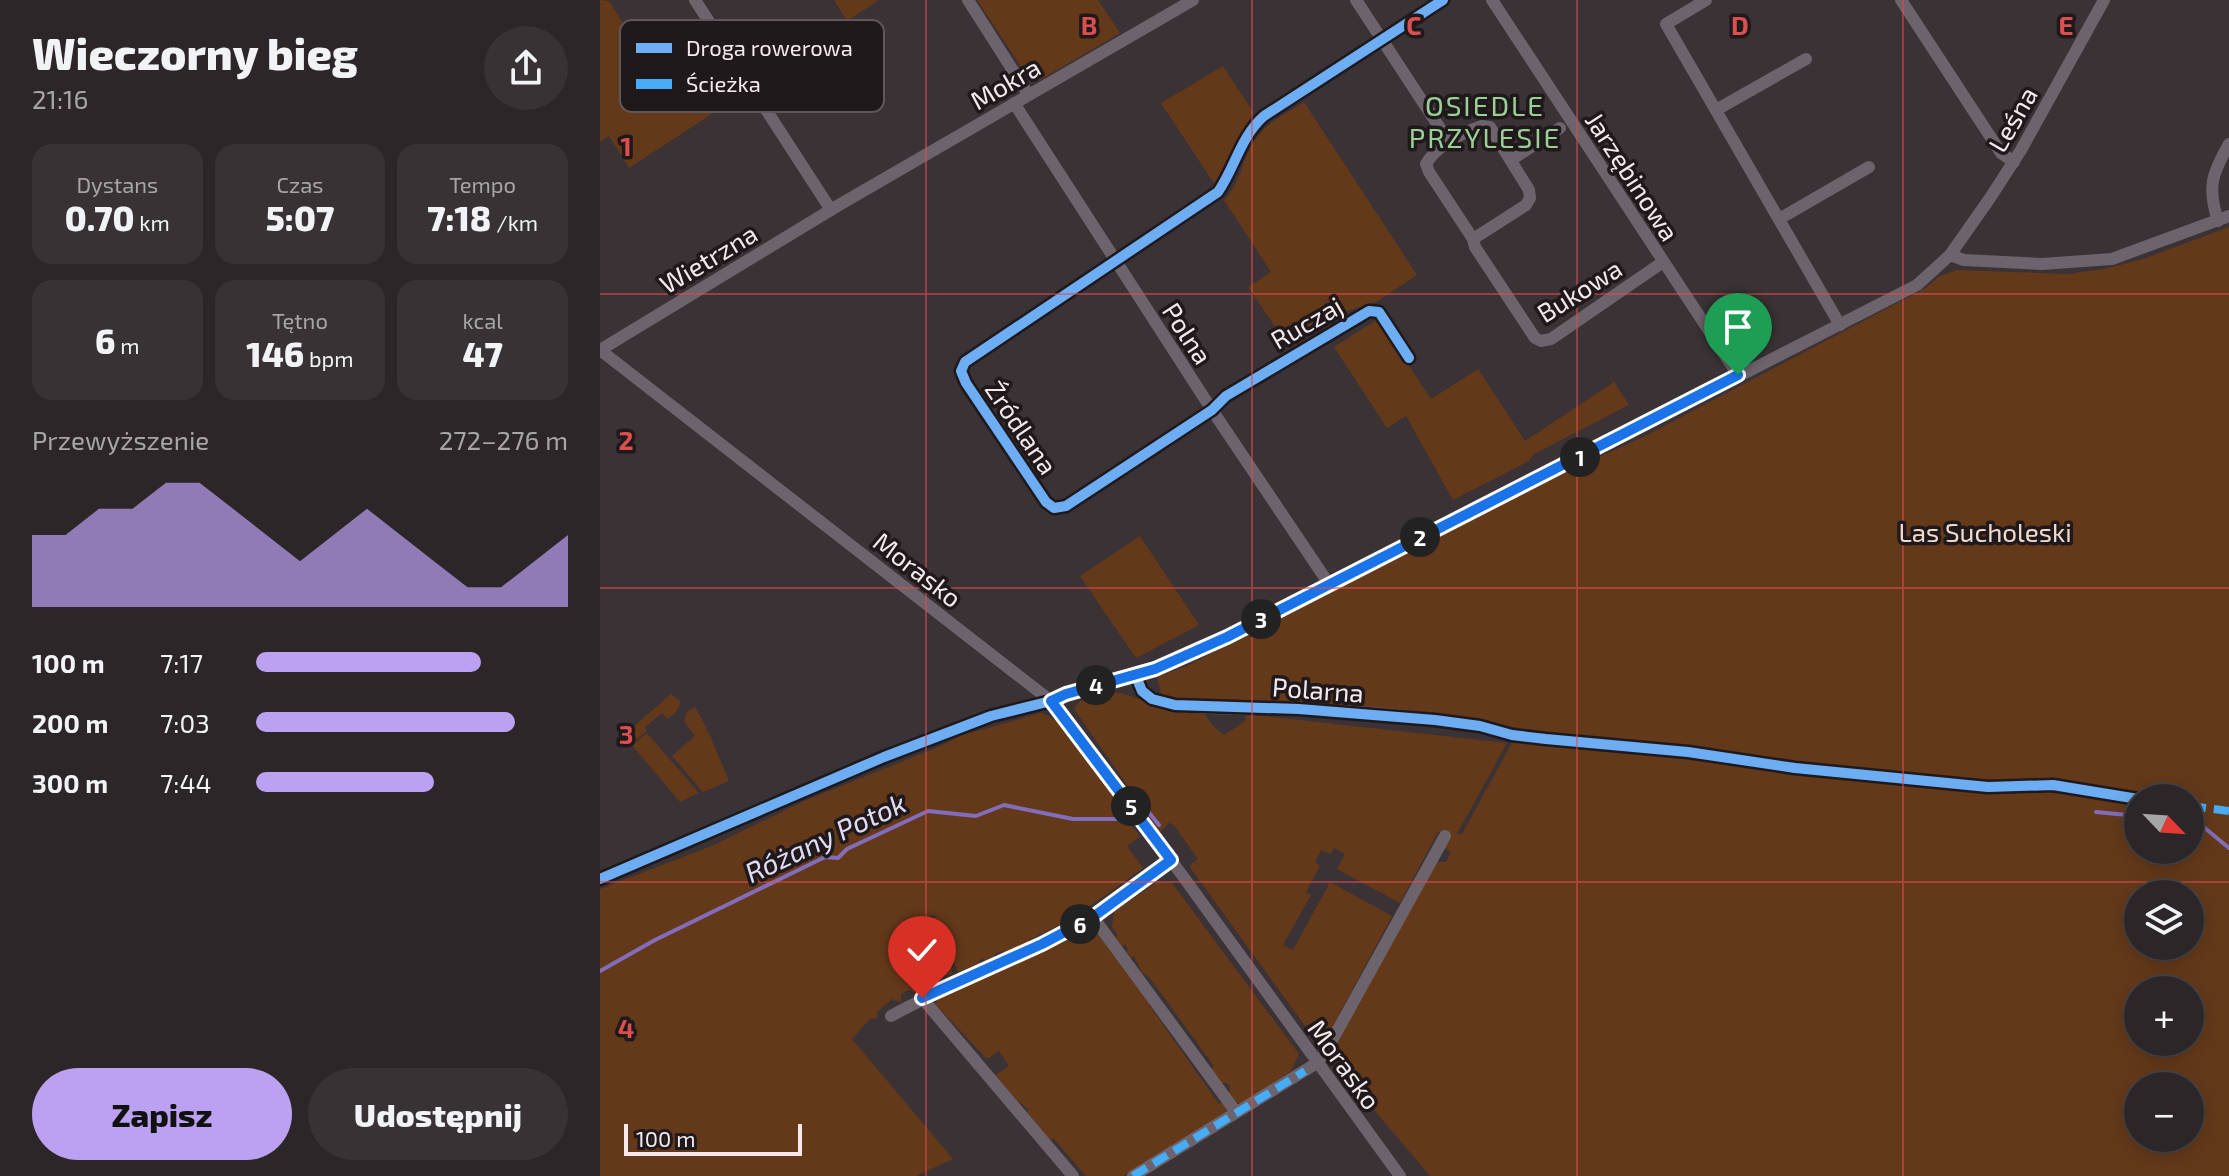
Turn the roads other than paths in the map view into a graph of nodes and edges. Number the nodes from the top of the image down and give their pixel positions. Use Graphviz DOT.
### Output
graph roads {
  1 [pos="695,0"];
  2 [pos="968,0"];
  3 [pos="1193,0"];
  4 [pos="1356,0"];
  5 [pos="1443,0"];
  6 [pos="1492,0"];
  7 [pos="1706,0"];
  8 [pos="1901,0"];
  9 [pos="2104,0"];
  10 [pos="708,20"];
  11 [pos="1382,39"];
  12 [pos="1806,59"];
  13 [pos="1028,94"];
  14 [pos="1014,103"];
  15 [pos="1716,110"];
  16 [pos="770,112"];
  17 [pos="1560,128"];
  18 [pos="1449,142"];
  19 [pos="2229,144"];
  20 [pos="1511,160"];
  21 [pos="2014,162"];
  22 [pos="1869,167"];
  23 [pos="835,208"];
  24 [pos="2224,218"];
  25 [pos="1779,219"];
  26 [pos="1473,239"];
  27 [pos="1950,255"];
  28 [pos="1116,261"];
  29 [pos="1663,262"];
  30 [pos="1838,323"];
  31 [pos="600,350"];
  32 [pos="1409,358"];
  33 [pos="1738,375"];
  34 [pos="1212,410"];
  35 [pos="1329,584"];
  36 [pos="1135,674"];
  37 [pos="1051,701"];
  38 [pos="1512,735"];
  39 [pos="1445,836"];
  40 [pos="1171,860"];
  41 [pos="1093,917"];
  42 [pos="922,998"];
  43 [pos="891,1016"];
  44 [pos="1317,1063"];
  45 [pos="1236,1112"];
  46 [pos="1073,1176"];
  47 [pos="1133,1176"];
  48 [pos="1400,1176"];
  1 -- 10 [label="street"];
  2 -- 13 [label="street"];
  3 -- 13 [label="street, Mokra"];
  4 -- 11 [label="street"];
  5 -- 11 [label="street"];
  6 -- 29 [label="street, Jarzębinowa"];
  7 -- 15 [label="street"];
  8 -- 21 [label="street"];
  9 -- 21 [label="street, Leśna"];
  11 -- 18 [label="street"];
  11 -- 28 [label="street"];
  12 -- 15 [label="street"];
  13 -- 14 [label="street, Mokra"];
  14 -- 23 [label="street, Mokra"];
  14 -- 28 [label="street, Polna"];
  15 -- 25 [label="street"];
  16 -- 23 [label="street"];
  17 -- 20 [label="street"];
  18 -- 20 [label="street"];
  18 -- 26 [label="street"];
  19 -- 24 [label="street"];
  20 -- 26 [label="street"];
  21 -- 27 [label="street, Leśna"];
  22 -- 25 [label="street"];
  23 -- 31 [label="street, Wietrzna"];
  24 -- 27 [label="street"];
  25 -- 30 [label="street"];
  26 -- 29 [label="street, Bukowa"];
  27 -- 30 [label="street, Leśna"];
  28 -- 34 [label="street, Polna"];
  28 -- 34 [label="street, Źródlana"];
  29 -- 33 [label="street, Jarzębinowa"];
  30 -- 33 [label="street, Leśna"];
  31 -- 37 [label="street, Morasko"];
  32 -- 34 [label="street, Ruczaj"];
  33 -- 35 [label="street, Leśna"];
  34 -- 35 [label="street, Polna"];
  35 -- 36 [label="street, Leśna"];
  36 -- 37 [label="street, Leśna"];
  36 -- 38 [label="street, Polarna"];
  37 -- 40 [label="street, Morasko"];
  39 -- 44 [label="street"];
  40 -- 41 [label="street"];
  40 -- 44 [label="street, Morasko"];
  41 -- 42 [label="street"];
  41 -- 45 [label="street"];
  42 -- 43 [label="street"];
  42 -- 46 [label="street"];
  44 -- 45 [label="street"];
  44 -- 48 [label="street, Morasko"];
  45 -- 47 [label="street"];
}
